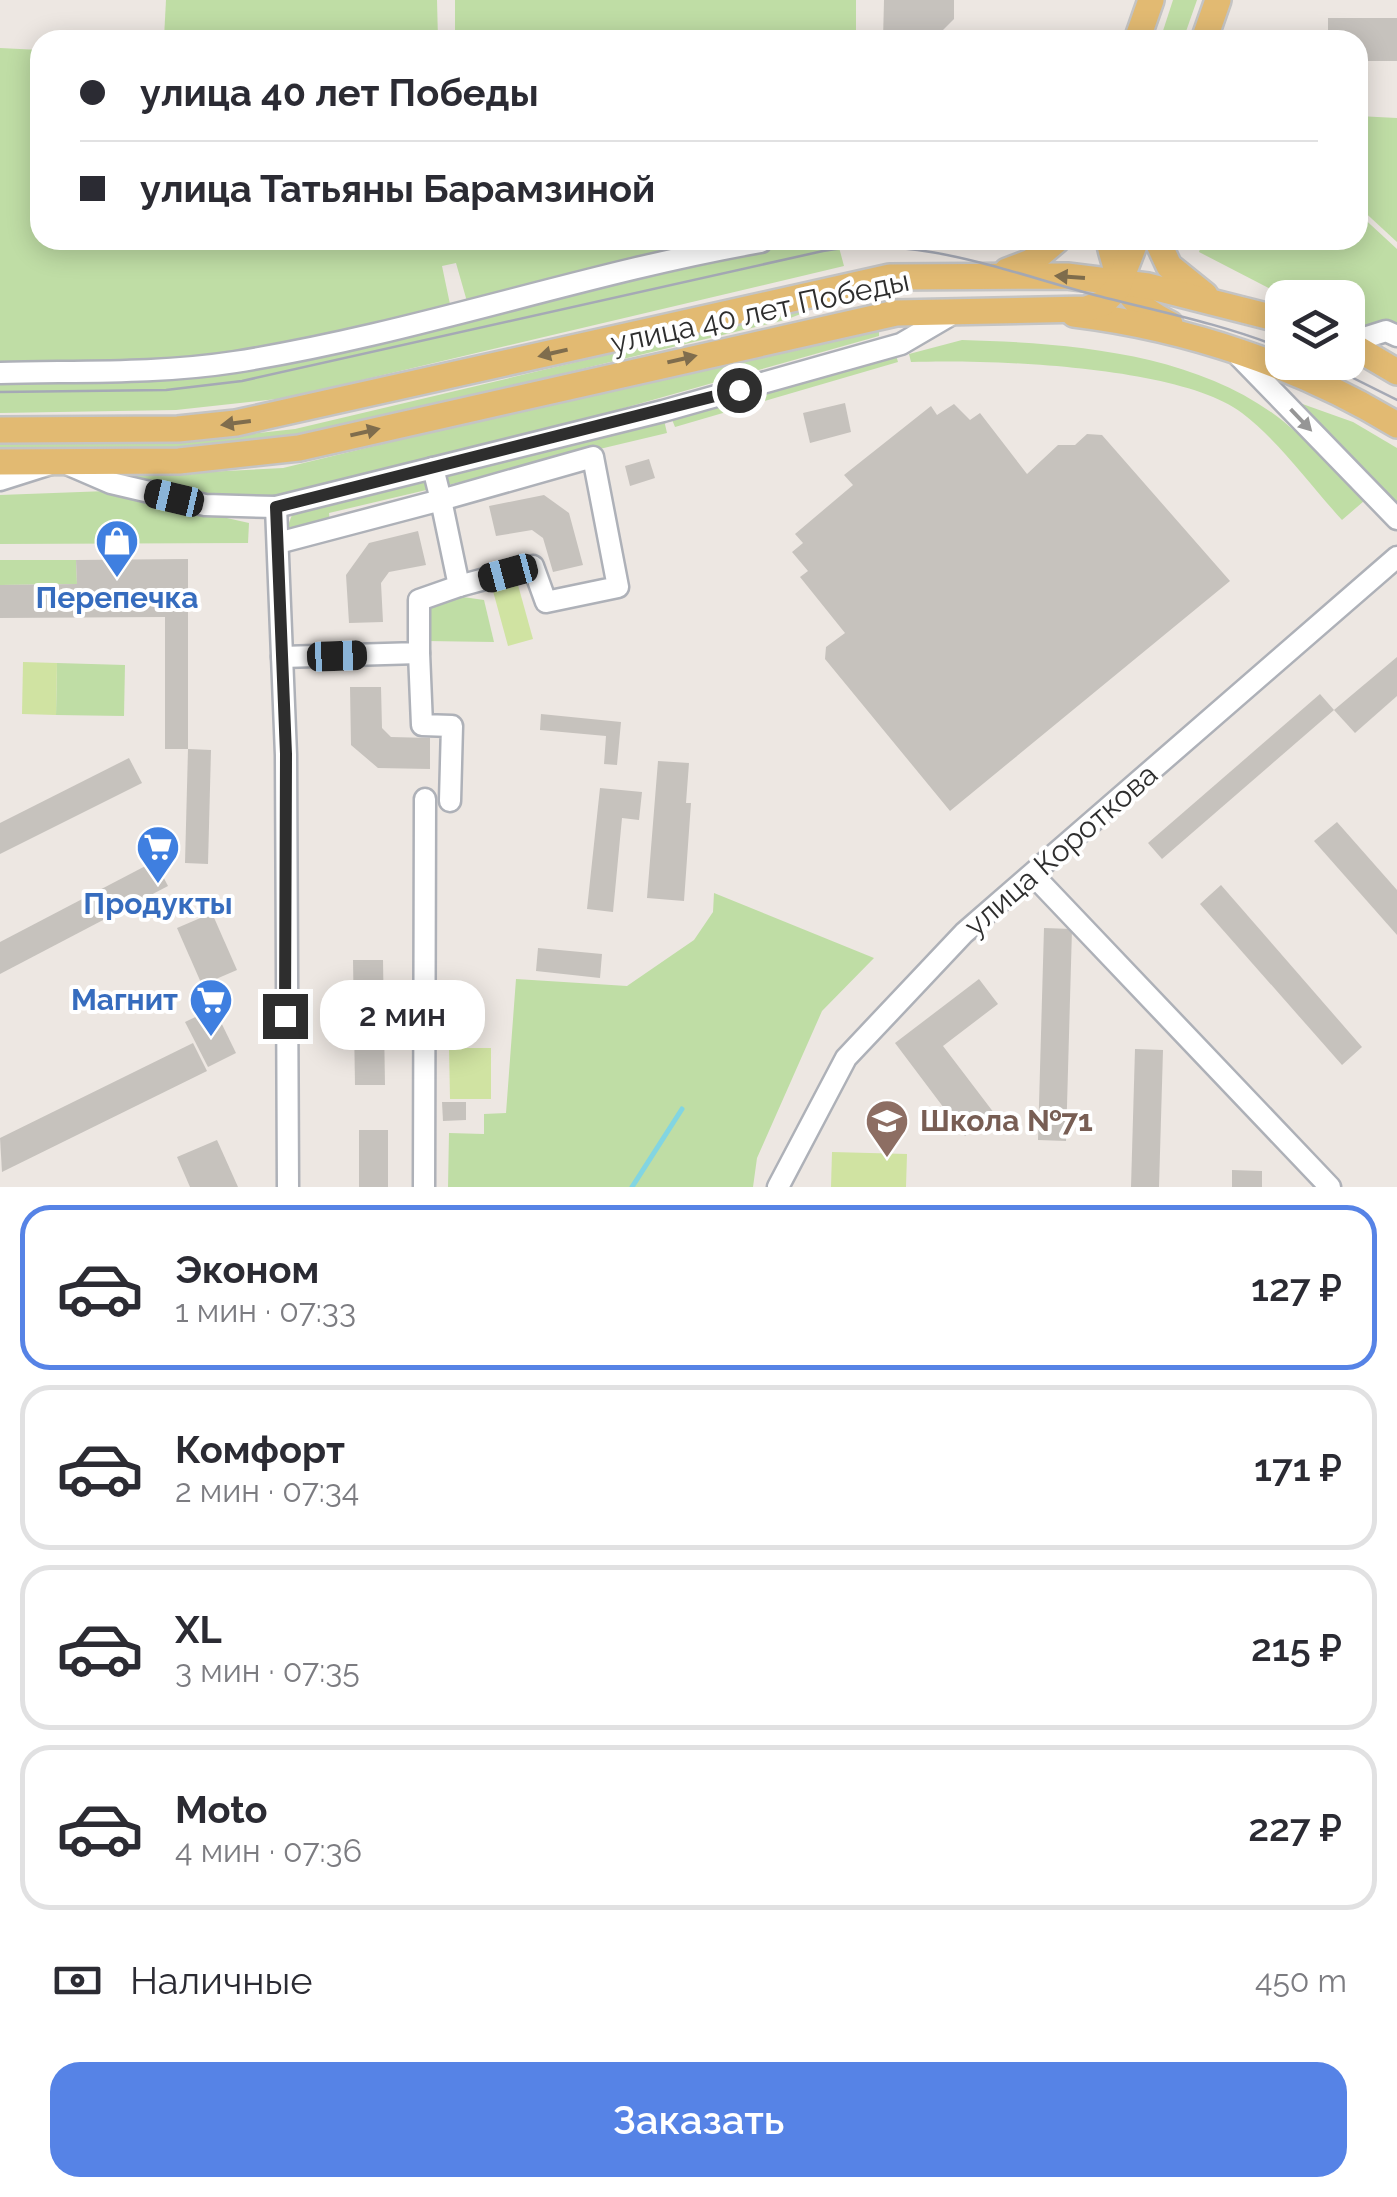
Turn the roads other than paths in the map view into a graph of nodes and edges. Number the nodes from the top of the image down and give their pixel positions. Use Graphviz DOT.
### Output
graph roads {
  1 [pos="1151,0"];
  2 [pos="1218,0"];
  3 [pos="1140,30"];
  4 [pos="1208,30"];
  5 [pos="727,250"];
  6 [pos="1046,250"];
  7 [pos="1112,250"];
  8 [pos="1132,250"];
  9 [pos="1162,250"];
  10 [pos="992,274"];
  11 [pos="1121,282"];
  12 [pos="808,292"];
  13 [pos="1213,300"];
  14 [pos="962,308"];
  15 [pos="1246,309"];
  16 [pos="1060,312"];
  17 [pos="1265,315"];
  18 [pos="816,328"];
  19 [pos="1397,336"];
  20 [pos="1365,338"];
  21 [pos="1233,350"];
  22 [pos="1365,353"];
  23 [pos="0,372"];
  24 [pos="1397,372"];
  25 [pos="1397,426"];
  26 [pos="0,430"];
  27 [pos="0,462"];
  28 [pos="60,462"];
  29 [pos="433,468"];
  30 [pos="0,480"];
  31 [pos="441,500"];
  32 [pos="276,507"];
  33 [pos="1397,519"];
  34 [pos="278,543"];
  35 [pos="1397,557"];
  36 [pos="459,586"];
  37 [pos="419,654"];
  38 [pos="282,657"];
  39 [pos="425,799"];
  40 [pos="450,801"];
  41 [pos="1034,876"];
  42 [pos="288,1187"];
  43 [pos="424,1187"];
  44 [pos="778,1187"];
  45 [pos="1330,1187"];
  1 -- 3 [label="main road"];
  2 -- 4 [label="main road"];
  5 -- 23 [label="street"];
  6 -- 10 [label="main road"];
  7 -- 11 [label="main road"];
  8 -- 11 [label="main road"];
  9 -- 13 [label="main road"];
  11 -- 10 [label="main road, улица 40 лет Победы, one-way"];
  10 -- 12 [label="main road, улица 40 лет Победы"];
  11 -- 13 [label="main road, улица 40 лет Победы"];
  11 -- 16 [label="main road"];
  11 -- 21 [label="main road"];
  12 -- 18 [label="main road"];
  12 -- 26 [label="main road, улица 40 лет Победы, one-way"];
  13 -- 15 [label="main road, улица 40 лет Победы"];
  14 -- 16 [label="main road"];
  14 -- 18 [label="main road, улица 40 лет Победы"];
  14 -- 29 [label="street, улица 40 лет Победы"];
  15 -- 17 [label="main road, улица 40 лет Победы"];
  15 -- 21 [label="main road"];
  16 -- 21 [label="main road"];
  28 -- 18 [label="main road, улица 40 лет Победы, one-way"];
  19 -- 20 [label="street"];
  21 -- 25 [label="main road"];
  21 -- 33 [label="street, one-way"];
  22 -- 24 [label="main road"];
  27 -- 28 [label="main road, улица 40 лет Победы"];
  28 -- 30 [label="street, улица 40 лет Победы"];
  28 -- 32 [label="street, улица 40 лет Победы"];
  29 -- 31 [label="street"];
  29 -- 32 [label="street, улица 40 лет Победы"];
  31 -- 34 [label="street"];
  31 -- 36 [label="street"];
  31 -- 36 [label="street"];
  32 -- 34 [label="street"];
  34 -- 38 [label="street"];
  35 -- 41 [label="street, улица Короткова"];
  36 -- 37 [label="street"];
  37 -- 38 [label="street"];
  37 -- 40 [label="street"];
  38 -- 42 [label="street"];
  39 -- 43 [label="street"];
  41 -- 44 [label="street, улица Короткова"];
  41 -- 45 [label="street"];
}
